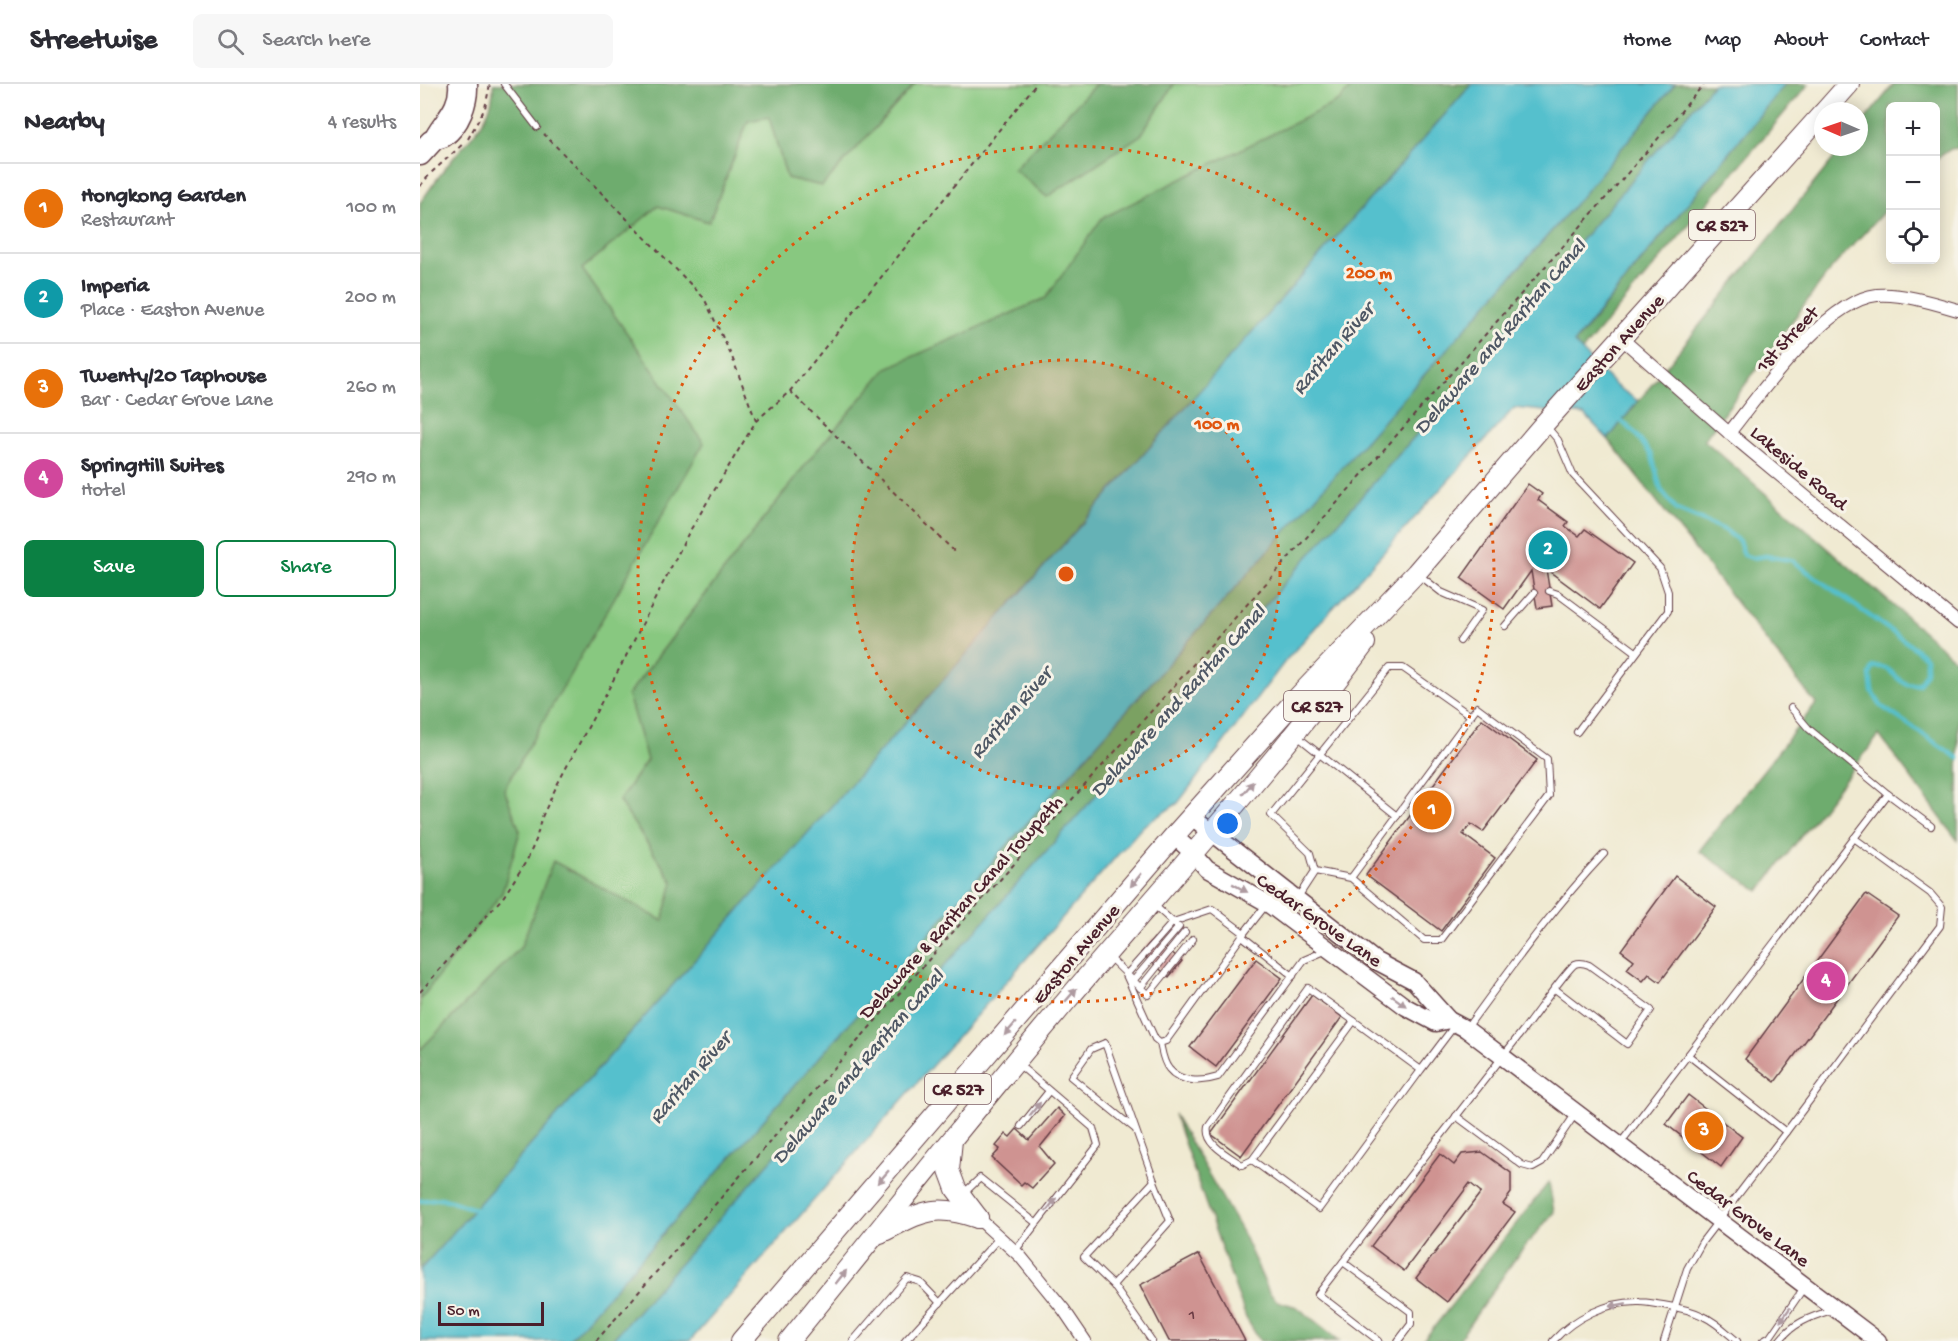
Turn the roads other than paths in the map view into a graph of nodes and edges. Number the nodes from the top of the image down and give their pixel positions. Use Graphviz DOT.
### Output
graph roads {
  1 [pos="457,84"];
  2 [pos="469,84"];
  3 [pos="504,84"];
  4 [pos="1849,84"];
  5 [pos="1833,102"];
  6 [pos="1814,123"];
  7 [pos="537,127"];
  8 [pos="425,148"];
  9 [pos="1958,310"];
  10 [pos="1621,338"];
  11 [pos="1544,424"];
  12 [pos="1729,433"];
  13 [pos="1416,573"];
  14 [pos="1549,591"];
  15 [pos="1534,593"];
  16 [pos="1958,623"];
  17 [pos="1505,626"];
  18 [pos="1460,641"];
  19 [pos="1636,652"];
  20 [pos="1791,708"];
  21 [pos="1471,716"];
  22 [pos="1577,732"];
  23 [pos="1294,734"];
  24 [pos="1319,754"];
  25 [pos="1888,794"];
  26 [pos="1397,816"];
  27 [pos="1192,817"];
  28 [pos="1932,826"];
  29 [pos="1210,833"];
  30 [pos="1174,836"];
  31 [pos="1854,838"];
  32 [pos="1194,854"];
  33 [pos="1604,854"];
  34 [pos="1315,871"];
  35 [pos="1352,878"];
  36 [pos="1296,900"];
  37 [pos="1151,903"];
  38 [pos="1267,903"];
  39 [pos="1173,922"];
  40 [pos="1179,927"];
  41 [pos="1185,933"];
  42 [pos="1243,935"];
  43 [pos="1329,949"];
  44 [pos="1106,955"];
  45 [pos="1126,975"];
  46 [pos="1293,976"];
  47 [pos="1133,981"];
  48 [pos="1140,988"];
  49 [pos="1555,990"];
  50 [pos="1354,1021"];
  51 [pos="1457,1025"];
  52 [pos="1160,1043"];
  53 [pos="1688,1055"];
  54 [pos="1502,1057"];
  55 [pos="1016,1062"];
  56 [pos="1421,1070"];
  57 [pos="1049,1091"];
  58 [pos="1576,1113"];
  59 [pos="1456,1116"];
  60 [pos="1021,1126"];
  61 [pos="1135,1129"];
  62 [pos="1786,1132"];
  63 [pos="952,1140"];
  64 [pos="1619,1145"];
  65 [pos="1252,1160"];
  66 [pos="1154,1181"];
  67 [pos="961,1196"];
  68 [pos="978,1218"];
  69 [pos="1718,1220"];
  70 [pos="1036,1223"];
  71 [pos="874,1235"];
  72 [pos="999,1238"];
  73 [pos="1014,1251"];
  74 [pos="1343,1262"];
  75 [pos="1113,1285"];
  76 [pos="1805,1286"];
  77 [pos="940,1303"];
  78 [pos="1676,1307"];
  79 [pos="1836,1309"];
  80 [pos="741,1341"];
  81 [pos="789,1341"];
  82 [pos="853,1341"];
  83 [pos="905,1341"];
  84 [pos="1085,1341"];
  85 [pos="1152,1341"];
  86 [pos="1379,1341"];
  87 [pos="1398,1341"];
  88 [pos="1553,1341"];
  89 [pos="1664,1341"];
  90 [pos="1737,1341"];
  91 [pos="1762,1341"];
  92 [pos="1779,1341"];
  93 [pos="1878,1341"];
  1 -- 8 [label="main road"];
  2 -- 8 [label="main road"];
  3 -- 7 [label="lane"];
  4 -- 5 [label="main road, Easton Avenue / CR 527"];
  6 -- 10 [label="main road, Easton Avenue / CR 527"];
  9 -- 12 [label="street, 1st Street"];
  10 -- 11 [label="main road, Easton Avenue / CR 527"];
  10 -- 12 [label="street, Lakeside Road"];
  11 -- 13 [label="main road, Easton Avenue / CR 527"];
  11 -- 19 [label="lane"];
  12 -- 16 [label="street, Lakeside Road"];
  13 -- 18 [label="lane"];
  13 -- 23 [label="main road, Easton Avenue / CR 527"];
  13 -- 27 [label="main road, Easton Avenue / CR 527"];
  14 -- 19 [label="lane"];
  15 -- 17 [label="lane"];
  19 -- 22 [label="lane"];
  20 -- 25 [label="lane"];
  21 -- 24 [label="lane"];
  21 -- 26 [label="lane"];
  21 -- 35 [label="lane"];
  23 -- 24 [label="lane"];
  29 -- 23 [label="main road, Easton Avenue / CR 527, one-way"];
  24 -- 26 [label="lane"];
  24 -- 34 [label="lane"];
  25 -- 28 [label="lane"];
  25 -- 31 [label="lane"];
  26 -- 35 [label="lane"];
  27 -- 29 [label="main road, Cedar Grove Lane"];
  27 -- 30 [label="main road, Easton Avenue / CR 527"];
  29 -- 32 [label="main road, Easton Avenue / CR 527"];
  29 -- 36 [label="main road, Cedar Grove Lane"];
  30 -- 32 [label="main road, Cedar Grove Lane"];
  30 -- 80 [label="main road, Easton Avenue / CR 527, one-way"];
  31 -- 53 [label="lane"];
  31 -- 62 [label="lane"];
  32 -- 37 [label="main road, Easton Avenue / CR 527"];
  32 -- 38 [label="main road, Cedar Grove Lane, one-way"];
  33 -- 51 [label="lane"];
  34 -- 35 [label="lane"];
  34 -- 36 [label="lane"];
  36 -- 51 [label="main road, Cedar Grove Lane"];
  37 -- 39 [label="lane"];
  37 -- 44 [label="main road, Easton Avenue / CR 527"];
  38 -- 42 [label="lane"];
  38 -- 43 [label="main road, Cedar Grove Lane"];
  39 -- 40 [label="lane"];
  39 -- 42 [label="lane"];
  39 -- 45 [label="lane"];
  40 -- 41 [label="lane"];
  40 -- 47 [label="lane"];
  41 -- 48 [label="lane"];
  41 -- 48 [label="lane"];
  42 -- 46 [label="lane"];
  42 -- 52 [label="lane"];
  43 -- 46 [label="lane"];
  43 -- 51 [label="main road, Cedar Grove Lane, one-way"];
  44 -- 45 [label="lane"];
  55 -- 44 [label="main road, Easton Avenue / CR 527, one-way"];
  45 -- 47 [label="lane"];
  45 -- 52 [label="lane"];
  46 -- 52 [label="lane"];
  47 -- 48 [label="lane"];
  49 -- 49 [label="lane"];
  49 -- 54 [label="lane"];
  50 -- 56 [label="lane"];
  50 -- 65 [label="lane"];
  50 -- 65 [label="lane"];
  51 -- 54 [label="main road, Cedar Grove Lane"];
  51 -- 56 [label="lane"];
  53 -- 62 [label="lane"];
  53 -- 64 [label="lane"];
  54 -- 58 [label="main road, Cedar Grove Lane"];
  54 -- 59 [label="lane"];
  55 -- 57 [label="lane"];
  55 -- 63 [label="main road, Easton Avenue / CR 527"];
  56 -- 65 [label="lane"];
  60 -- 57 [label="lane, one-way"];
  70 -- 57 [label="lane, one-way"];
  58 -- 59 [label="lane"];
  58 -- 64 [label="main road, Cedar Grove Lane"];
  59 -- 74 [label="lane"];
  61 -- 61 [label="lane"];
  61 -- 66 [label="lane"];
  62 -- 69 [label="lane"];
  63 -- 67 [label="main road"];
  63 -- 71 [label="main road, Easton Avenue / CR 527"];
  64 -- 69 [label="main road, Cedar Grove Lane"];
  66 -- 75 [label="lane"];
  66 -- 75 [label="lane"];
  67 -- 68 [label="main road"];
  67 -- 70 [label="lane"];
  68 -- 71 [label="main road"];
  68 -- 72 [label="street"];
  69 -- 76 [label="main road, Cedar Grove Lane"];
  69 -- 78 [label="lane"];
  70 -- 73 [label="lane"];
  81 -- 71 [label="main road, Easton Avenue / CR 527, one-way"];
  72 -- 73 [label="street"];
  72 -- 77 [label="lane"];
  73 -- 84 [label="street"];
  74 -- 86 [label="lane"];
  74 -- 87 [label="lane"];
  75 -- 85 [label="lane"];
  76 -- 79 [label="main road, Cedar Grove Lane"];
  76 -- 91 [label="lane, one-way"];
  77 -- 82 [label="lane"];
  77 -- 83 [label="lane"];
  78 -- 88 [label="lane, one-way"];
  78 -- 89 [label="lane"];
  78 -- 90 [label="lane"];
  79 -- 92 [label="lane"];
  79 -- 93 [label="main road, Cedar Grove Lane"];
}
